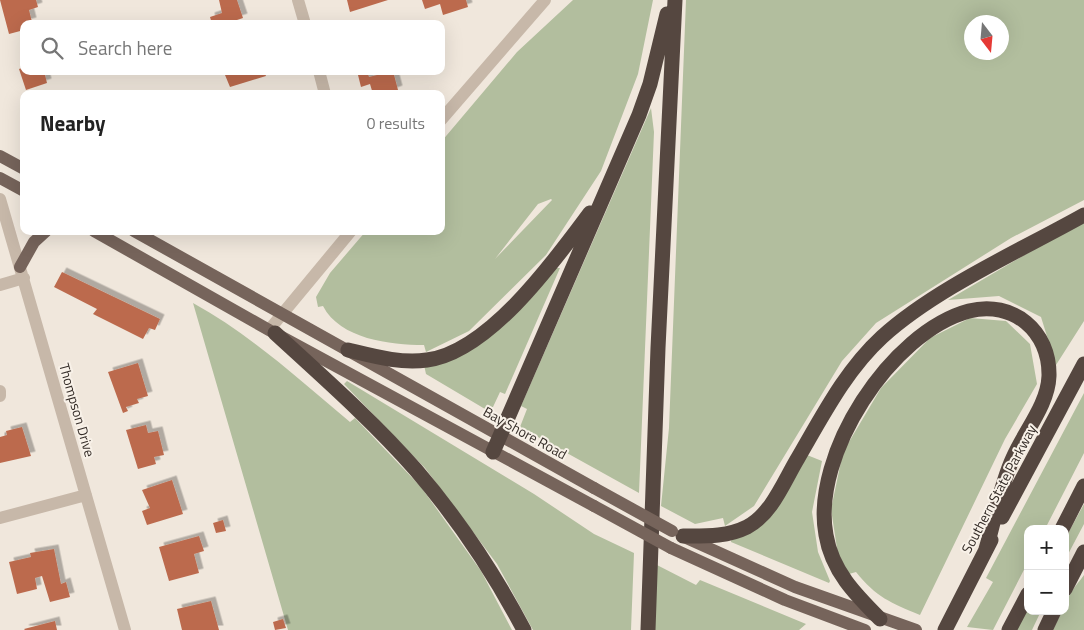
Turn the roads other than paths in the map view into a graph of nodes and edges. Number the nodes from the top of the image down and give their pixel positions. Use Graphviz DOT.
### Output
graph roads {
  1 [pos="298,0"];
  2 [pos="545,0"];
  3 [pos="671,0"];
  4 [pos="675,0"];
  5 [pos="304,20"];
  6 [pos="320,75"];
  7 [pos="324,90"];
  8 [pos="445,115"];
  9 [pos="0,156"];
  10 [pos="20,167"];
  11 [pos="0,178"];
  12 [pos="20,189"];
  13 [pos="606,191"];
  14 [pos="0,198"];
  15 [pos="1084,215"];
  16 [pos="4,228"];
  17 [pos="42,235"];
  18 [pos="101,235"];
  19 [pos="141,235"];
  20 [pos="348,235"];
  21 [pos="22,272"];
  22 [pos="0,285"];
  23 [pos="283,315"];
  24 [pos="272,332"];
  25 [pos="348,350"];
  26 [pos="1084,364"];
  27 [pos="0,391"];
  28 [pos="0,396"];
  29 [pos="500,436"];
  30 [pos="493,452"];
  31 [pos="1084,486"];
  32 [pos="86,494"];
  33 [pos="0,518"];
  34 [pos="1064,525"];
  35 [pos="678,533"];
  36 [pos="986,549"];
  37 [pos="1084,552"];
  38 [pos="1084,557"];
  39 [pos="1075,570"];
  40 [pos="1069,581"];
  41 [pos="1024,602"];
  42 [pos="1052,615"];
  43 [pos="880,619"];
  44 [pos="126,630"];
  45 [pos="524,630"];
  46 [pos="648,630"];
  47 [pos="865,630"];
  48 [pos="915,630"];
  49 [pos="945,630"];
  50 [pos="1009,630"];
  51 [pos="1044,630"];
  1 -- 5 [label="street"];
  2 -- 8 [label="street"];
  3 -- 13 [label="highway"];
  4 -- 46 [label="highway"];
  6 -- 7 [label="street"];
  9 -- 10 [label="main road"];
  11 -- 12 [label="main road"];
  13 -- 25 [label="highway"];
  13 -- 29 [label="highway"];
  14 -- 16 [label="street, Thompson Drive"];
  15 -- 35 [label="highway"];
  16 -- 21 [label="street, Thompson Drive"];
  17 -- 21 [label="main road"];
  18 -- 24 [label="main road"];
  19 -- 23 [label="main road, Bay Shore Road"];
  20 -- 23 [label="street"];
  21 -- 22 [label="street"];
  21 -- 32 [label="street, Thompson Drive"];
  23 -- 24 [label="street"];
  23 -- 25 [label="main road, Bay Shore Road"];
  24 -- 30 [label="main road"];
  24 -- 45 [label="highway"];
  25 -- 29 [label="main road, Bay Shore Road"];
  26 -- 36 [label="highway, Southern State Parkway"];
  27 -- 28 [label="street"];
  29 -- 30 [label="highway"];
  29 -- 35 [label="main road, Bay Shore Road, bridge"];
  30 -- 47 [label="main road, bridge"];
  31 -- 34 [label="highway"];
  32 -- 33 [label="street"];
  32 -- 44 [label="street, Thompson Drive"];
  35 -- 43 [label="main road, Bay Shore Road"];
  36 -- 43 [label="highway"];
  36 -- 49 [label="highway, Southern State Parkway"];
  37 -- 39 [label="highway"];
  38 -- 39 [label="highway"];
  39 -- 40 [label="highway"];
  41 -- 50 [label="highway"];
  42 -- 51 [label="highway"];
  43 -- 48 [label="main road, Bay Shore Road"];
}
